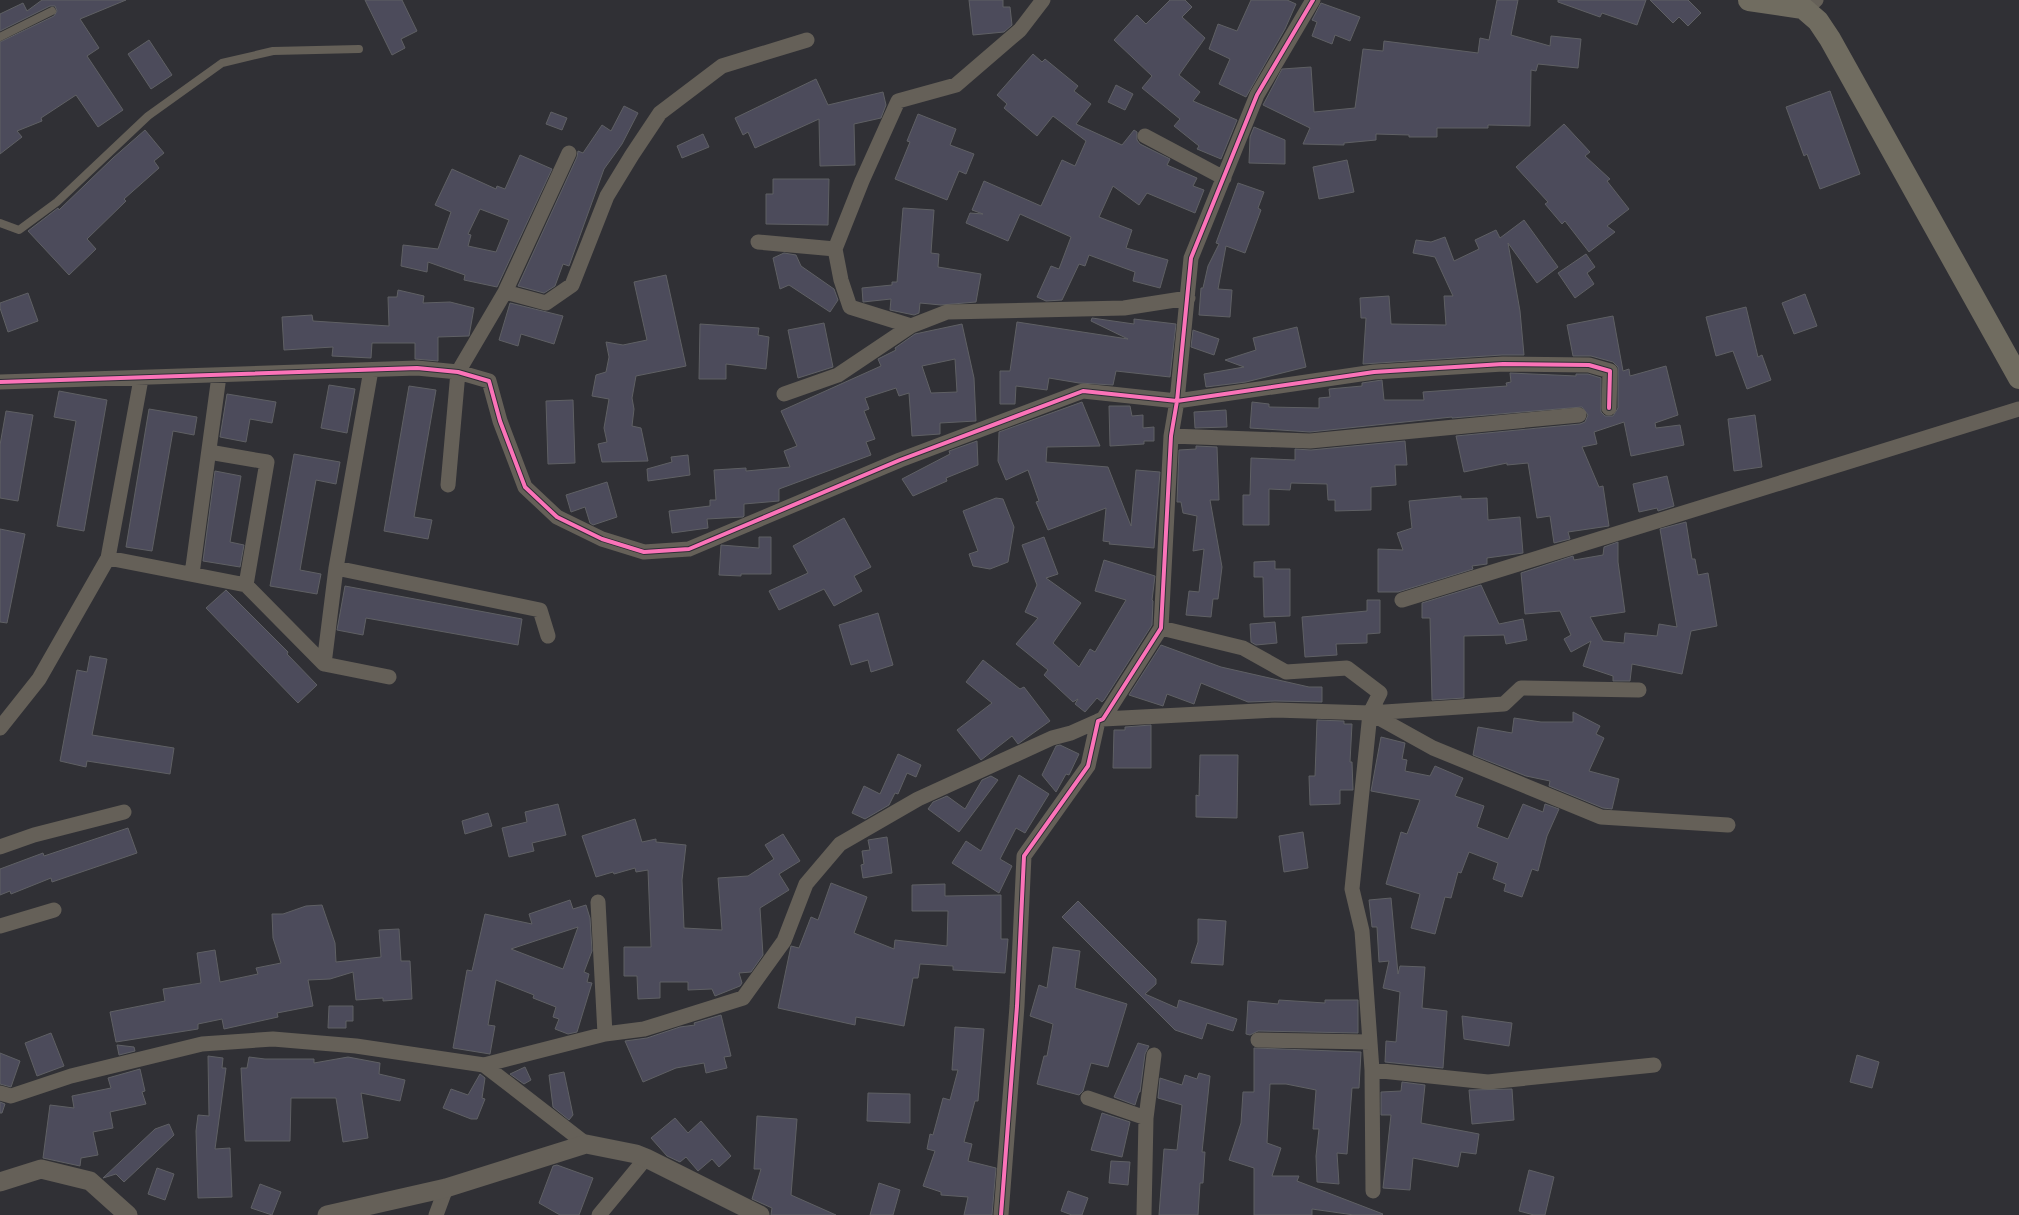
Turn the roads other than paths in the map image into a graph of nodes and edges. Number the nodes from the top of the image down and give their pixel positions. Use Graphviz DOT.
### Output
graph roads {
  1 [pos="1043,0"];
  2 [pos="1313,0"];
  3 [pos="1750,0"];
  4 [pos="1810,4"];
  5 [pos="52,11"];
  6 [pos="0,37"];
  7 [pos="807,40"];
  8 [pos="359,49"];
  9 [pos="1145,136"];
  10 [pos="569,153"];
  11 [pos="1224,178"];
  12 [pos="0,223"];
  13 [pos="758,242"];
  14 [pos="835,249"];
  15 [pos="505,292"];
  16 [pos="1188,298"];
  17 [pos="911,326"];
  18 [pos="371,370"];
  19 [pos="458,372"];
  20 [pos="219,376"];
  21 [pos="140,378"];
  22 [pos="2019,378"];
  23 [pos="0,382"];
  24 [pos="784,394"];
  25 [pos="1177,401"];
  26 [pos="1609,408"];
  27 [pos="2019,409"];
  28 [pos="1579,416"];
  29 [pos="1171,436"];
  30 [pos="209,452"];
  31 [pos="448,485"];
  32 [pos="108,558"];
  33 [pos="336,568"];
  34 [pos="192,574"];
  35 [pos="246,585"];
  36 [pos="1402,600"];
  37 [pos="1161,628"];
  38 [pos="548,636"];
  39 [pos="324,664"];
  40 [pos="389,677"];
  41 [pos="1639,690"];
  42 [pos="1370,713"];
  43 [pos="1101,720"];
  44 [pos="0,728"];
  45 [pos="124,812"];
  46 [pos="1728,825"];
  47 [pos="0,847"];
  48 [pos="598,902"];
  49 [pos="54,910"];
  50 [pos="0,926"];
  51 [pos="606,1034"];
  52 [pos="1258,1040"];
  53 [pos="1370,1042"];
  54 [pos="1154,1055"];
  55 [pos="484,1064"];
  56 [pos="1654,1065"];
  57 [pos="1372,1070"];
  58 [pos="0,1093"];
  59 [pos="1088,1098"];
  60 [pos="1146,1118"];
  61 [pos="586,1144"];
  62 [pos="646,1158"];
  63 [pos="0,1182"];
  64 [pos="446,1188"];
  65 [pos="1373,1191"];
  66 [pos="128,1215"];
  67 [pos="327,1215"];
  68 [pos="436,1215"];
  69 [pos="599,1215"];
  70 [pos="760,1215"];
  71 [pos="1001,1215"];
  72 [pos="1144,1215"];
  1 -- 14 [label="street"];
  2 -- 11 [label="street"];
  3 -- 4 [label="main road"];
  4 -- 22 [label="main road"];
  5 -- 6 [label="lane"];
  7 -- 15 [label="street"];
  8 -- 12 [label="lane"];
  9 -- 11 [label="street"];
  10 -- 15 [label="street"];
  11 -- 16 [label="street"];
  13 -- 14 [label="street"];
  14 -- 17 [label="street"];
  15 -- 19 [label="street"];
  16 -- 17 [label="street"];
  16 -- 25 [label="street"];
  17 -- 24 [label="street"];
  18 -- 19 [label="street"];
  18 -- 20 [label="street"];
  18 -- 33 [label="street"];
  19 -- 25 [label="street"];
  19 -- 31 [label="street"];
  20 -- 21 [label="street"];
  20 -- 30 [label="street"];
  21 -- 23 [label="street"];
  21 -- 32 [label="street"];
  25 -- 26 [label="street"];
  25 -- 29 [label="street"];
  27 -- 36 [label="street"];
  28 -- 29 [label="street"];
  29 -- 37 [label="street"];
  30 -- 34 [label="street"];
  30 -- 35 [label="street"];
  32 -- 34 [label="street"];
  32 -- 44 [label="street"];
  33 -- 38 [label="street"];
  33 -- 39 [label="street"];
  34 -- 35 [label="street"];
  35 -- 39 [label="street"];
  37 -- 42 [label="street"];
  37 -- 43 [label="street"];
  39 -- 40 [label="street"];
  41 -- 42 [label="street"];
  42 -- 43 [label="street"];
  42 -- 46 [label="street"];
  42 -- 53 [label="street"];
  43 -- 51 [label="street"];
  43 -- 71 [label="street"];
  45 -- 47 [label="street"];
  48 -- 51 [label="street"];
  49 -- 50 [label="street"];
  51 -- 55 [label="street"];
  52 -- 53 [label="street"];
  53 -- 57 [label="street"];
  54 -- 60 [label="street"];
  55 -- 58 [label="street"];
  55 -- 61 [label="street"];
  56 -- 57 [label="street"];
  57 -- 65 [label="street"];
  59 -- 60 [label="street"];
  60 -- 72 [label="street"];
  61 -- 62 [label="street"];
  61 -- 64 [label="street"];
  62 -- 69 [label="street"];
  62 -- 70 [label="street"];
  63 -- 66 [label="street"];
  64 -- 67 [label="street"];
  64 -- 68 [label="street"];
}
